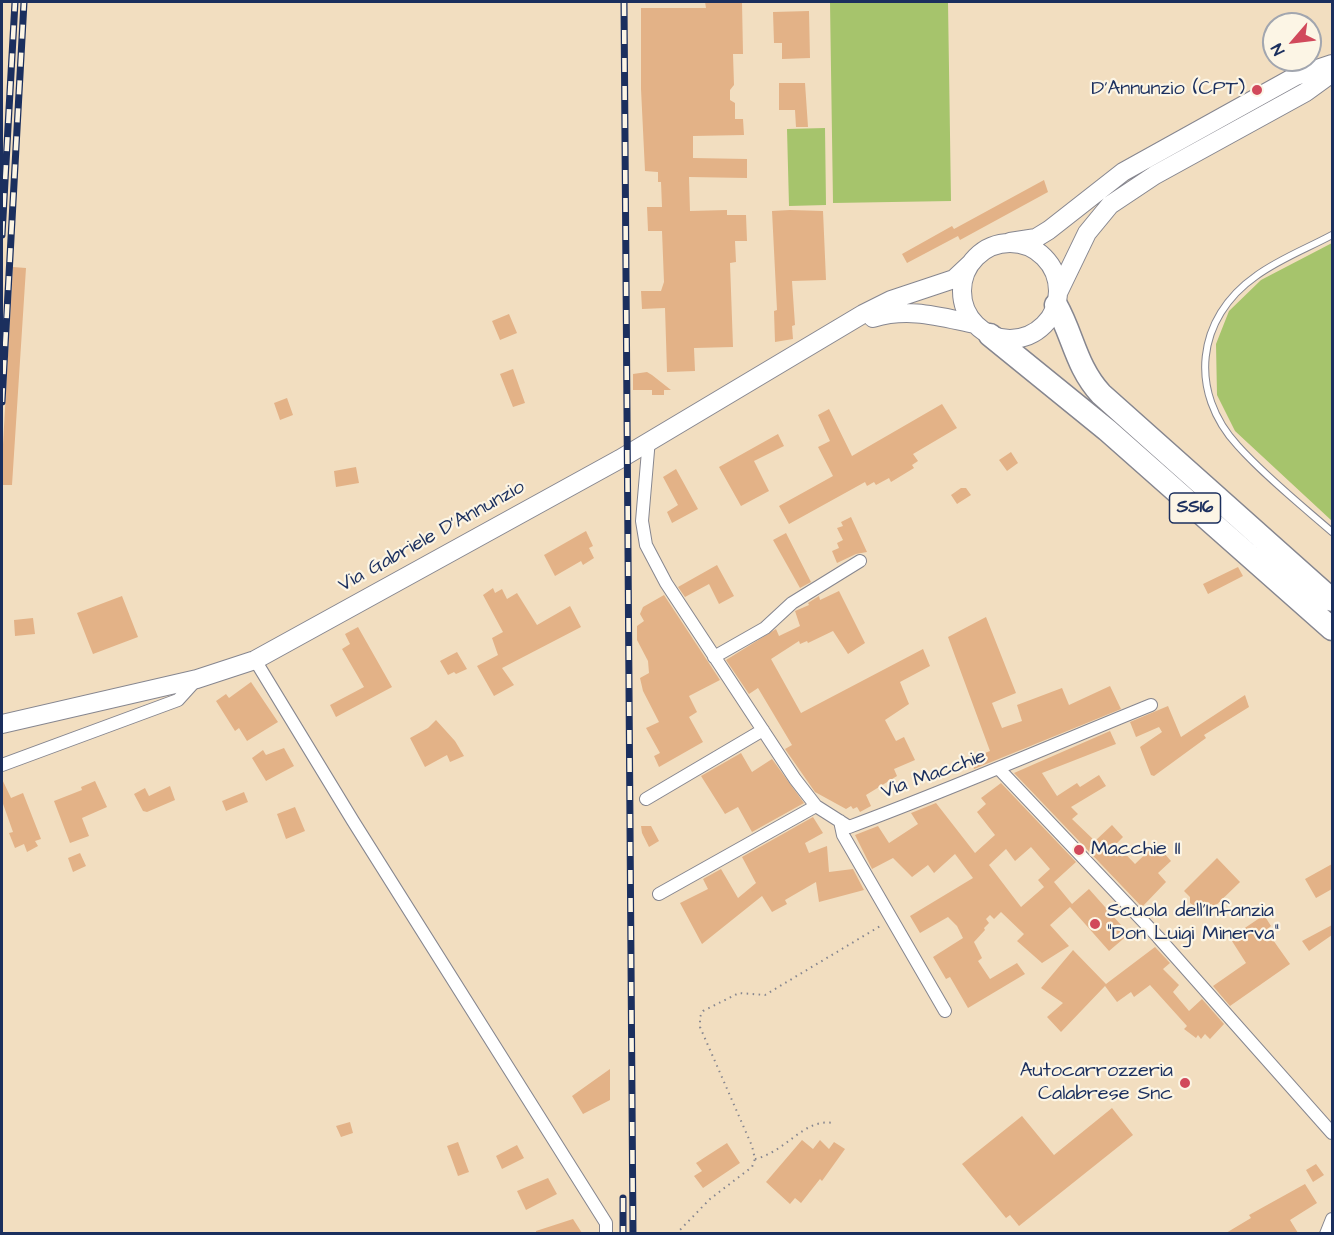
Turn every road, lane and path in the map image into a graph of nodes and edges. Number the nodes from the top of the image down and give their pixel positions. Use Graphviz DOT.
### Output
graph roads {
  1 [pos="1332,64"];
  2 [pos="1332,73"];
  3 [pos="1332,235"];
  4 [pos="1010,242"];
  5 [pos="970,264"];
  6 [pos="1057,299"];
  7 [pos="846,327"];
  8 [pos="983,329"];
  9 [pos="649,439"];
  10 [pos="1332,532"];
  11 [pos="860,561"];
  12 [pos="1332,600"];
  13 [pos="1332,629"];
  14 [pos="714,657"];
  15 [pos="255,660"];
  16 [pos="197,679"];
  17 [pos="1151,705"];
  18 [pos="7,723"];
  19 [pos="763,730"];
  20 [pos="2,765"];
  21 [pos="1000,770"];
  22 [pos="646,799"];
  23 [pos="816,806"];
  24 [pos="840,821"];
  25 [pos="658,894"];
  26 [pos="892,919"];
  27 [pos="945,1011"];
  28 [pos="833,1123"];
  29 [pos="1332,1133"];
  30 [pos="755,1159"];
  31 [pos="1332,1219"];
  32 [pos="606,1228"];
  33 [pos="676,1233"];
  34 [pos="1326,1233"];
  1 -- 4 [label="street"];
  2 -- 6 [label="street"];
  3 -- 10 [label="lane"];
  4 -- 5 [label="street"];
  4 -- 6 [label="street"];
  5 -- 7 [label="street"];
  5 -- 8 [label="street"];
  6 -- 8 [label="street"];
  6 -- 12 [label="highway, SS16"];
  7 -- 8 [label="street"];
  7 -- 9 [label="street, Via Gabriele D'Annunzio"];
  8 -- 13 [label="highway, SS16"];
  9 -- 14 [label="street"];
  9 -- 15 [label="street, Via Gabriele D'Annunzio"];
  11 -- 14 [label="street"];
  14 -- 19 [label="street"];
  15 -- 16 [label="street, Via Gabriele D'Annunzio"];
  15 -- 32 [label="street"];
  16 -- 18 [label="street, Via Gabriele D'Annunzio"];
  16 -- 20 [label="street"];
  17 -- 21 [label="street"];
  19 -- 22 [label="street"];
  19 -- 23 [label="street"];
  21 -- 24 [label="street, Via Macchie"];
  21 -- 29 [label="street, Via Macchie"];
  23 -- 24 [label="street"];
  23 -- 25 [label="street"];
  24 -- 26 [label="street"];
  26 -- 27 [label="street"];
  26 -- 30 [label="path"];
  28 -- 30 [label="path"];
  30 -- 33 [label="path"];
  31 -- 34 [label="street"];
}
